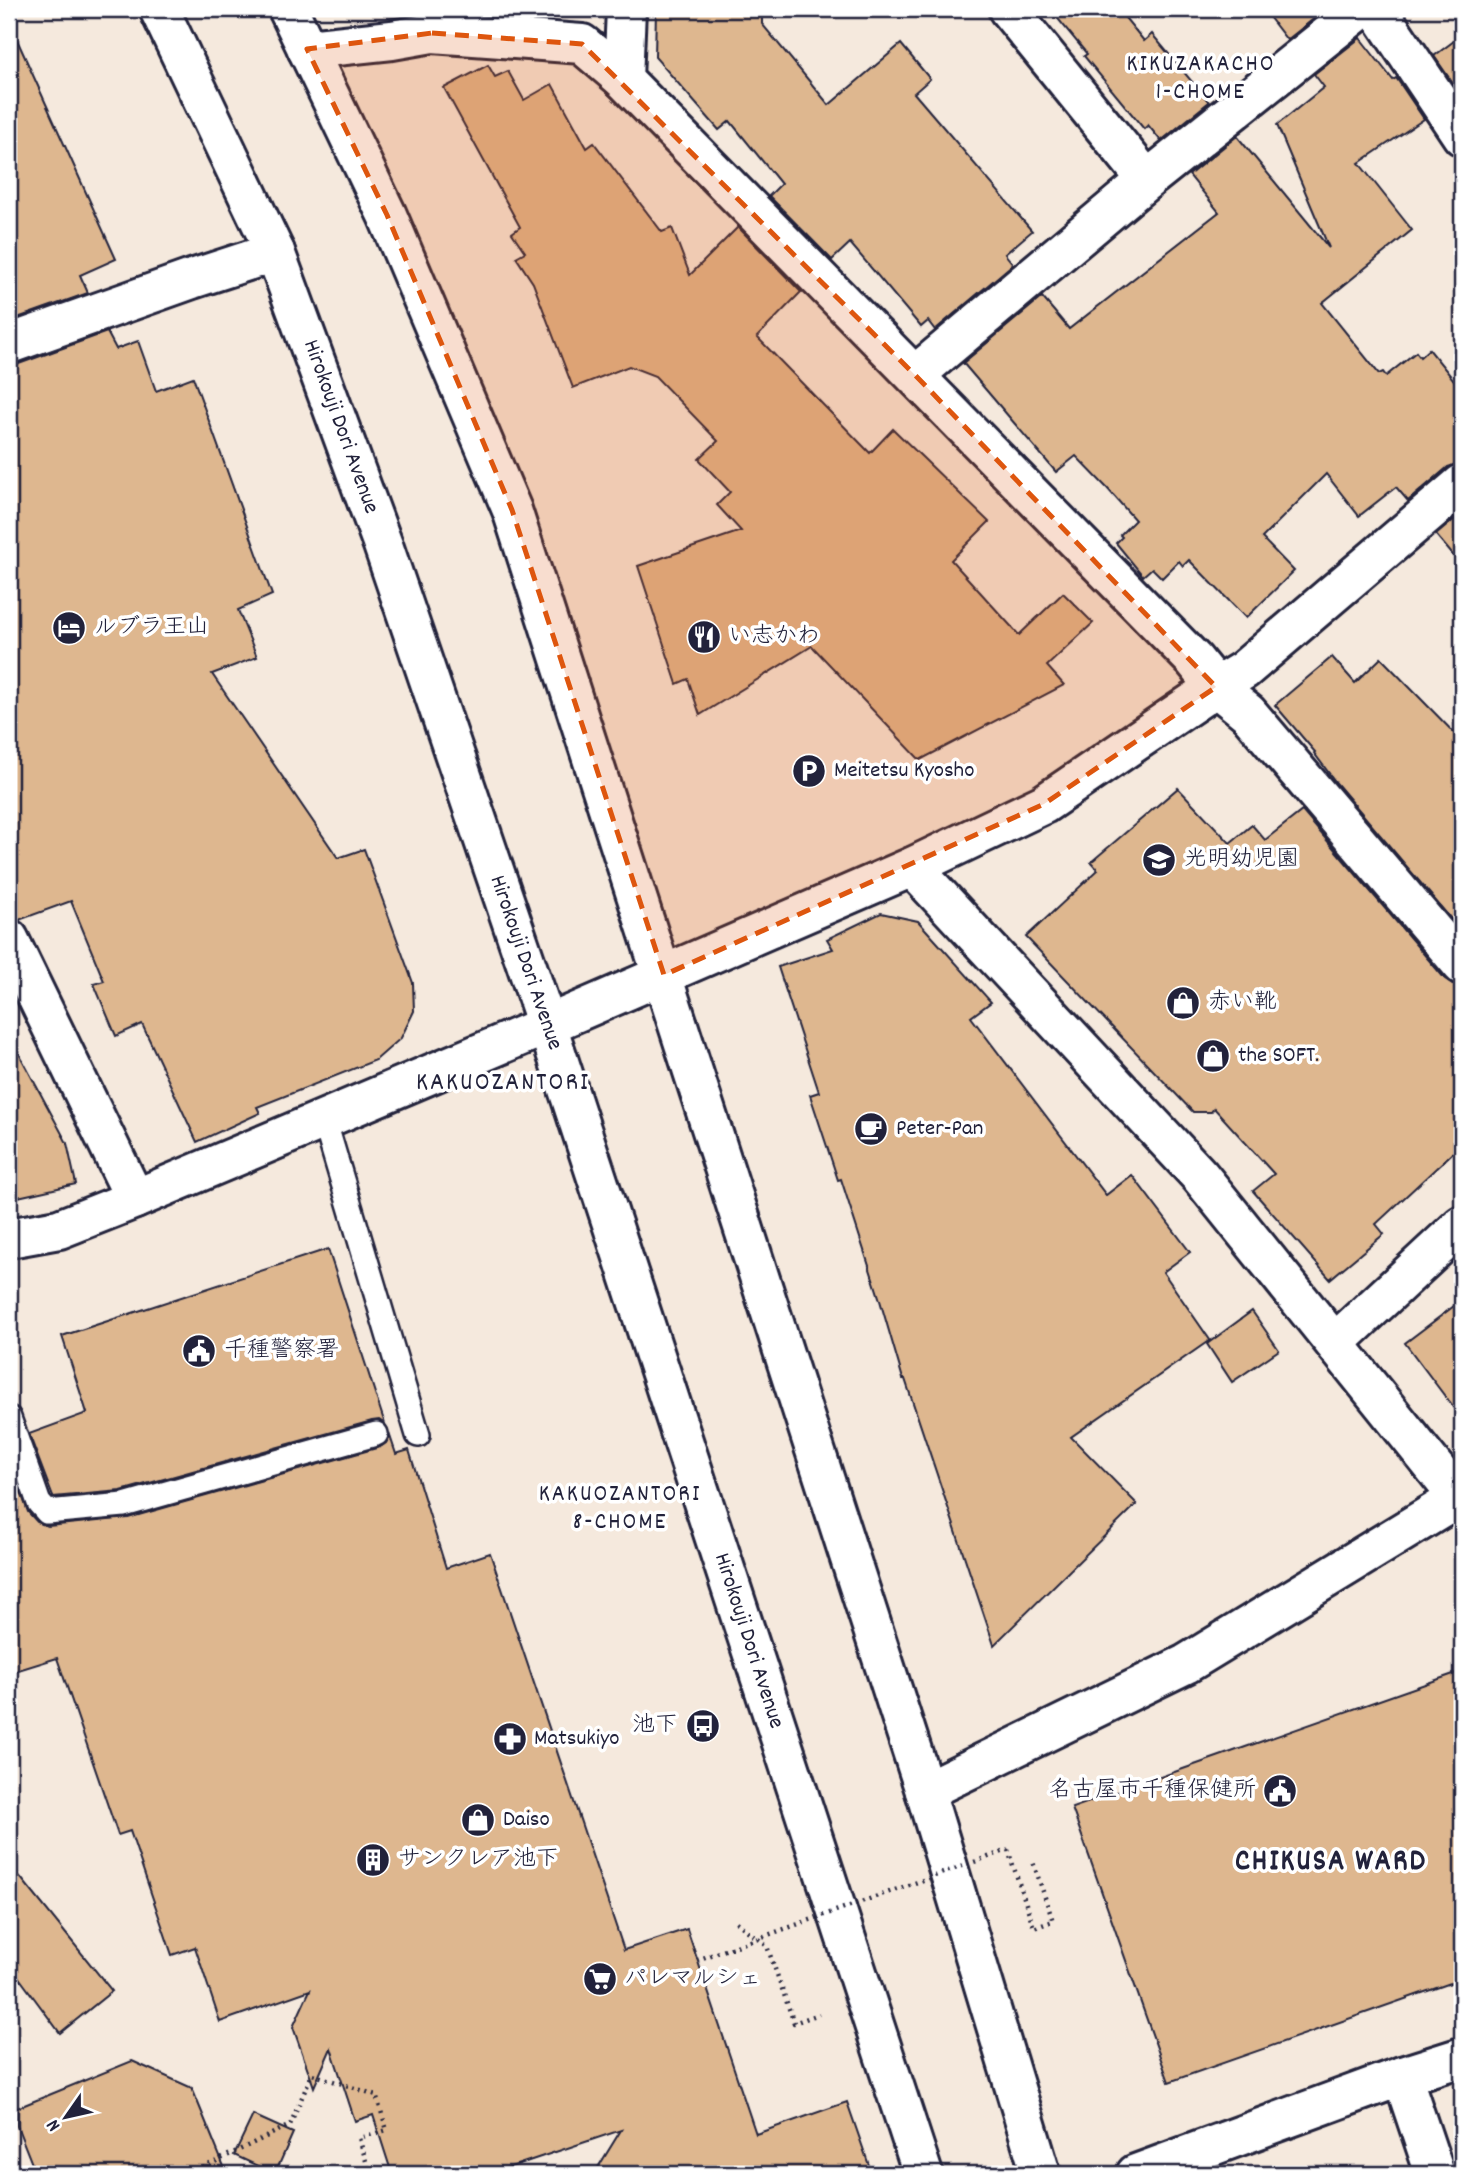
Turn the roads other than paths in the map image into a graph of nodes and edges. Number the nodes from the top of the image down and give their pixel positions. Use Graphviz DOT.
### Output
graph roads {
  1 [pos="159,9"];
  2 [pos="288,9"];
  3 [pos="626,9"];
  4 [pos="1008,9"];
  5 [pos="1362,9"];
  6 [pos="1377,9"];
  7 [pos="307,49"];
  8 [pos="623,79"];
  9 [pos="1462,135"];
  10 [pos="1147,180"];
  11 [pos="275,252"];
  12 [pos="9,344"];
  13 [pos="915,375"];
  14 [pos="1462,484"];
  15 [pos="1216,687"];
  16 [pos="912,867"];
  17 [pos="9,939"];
  18 [pos="1462,965"];
  19 [pos="664,975"];
  20 [pos="547,1025"];
  21 [pos="324,1119"];
  22 [pos="135,1199"];
  23 [pos="1462,1224"];
  24 [pos="9,1238"];
  25 [pos="1335,1343"];
  26 [pos="9,1419"];
  27 [pos="376,1433"];
  28 [pos="418,1435"];
  29 [pos="1461,1500"];
  30 [pos="925,1791"];
  31 [pos="1462,2057"];
  32 [pos="1402,2076"];
  33 [pos="923,2174"];
  34 [pos="1041,2174"];
  35 [pos="1136,2174"];
  36 [pos="1435,2174"];
  1 -- 11 [label="street, Hirokouji Dori Avenue"];
  2 -- 7 [label="street"];
  3 -- 8 [label="street"];
  4 -- 10 [label="street"];
  5 -- 10 [label="street"];
  6 -- 9 [label="street"];
  7 -- 8 [label="street"];
  7 -- 19 [label="street"];
  8 -- 13 [label="street"];
  10 -- 13 [label="street"];
  11 -- 12 [label="street"];
  11 -- 20 [label="street, Hirokouji Dori Avenue"];
  13 -- 15 [label="street"];
  14 -- 15 [label="street"];
  15 -- 16 [label="street"];
  15 -- 18 [label="street"];
  16 -- 19 [label="street"];
  16 -- 25 [label="street"];
  17 -- 22 [label="street"];
  19 -- 20 [label="street"];
  19 -- 30 [label="street"];
  20 -- 21 [label="street"];
  20 -- 33 [label="street, Hirokouji Dori Avenue"];
  21 -- 22 [label="street"];
  21 -- 28 [label="lane"];
  22 -- 24 [label="street"];
  23 -- 25 [label="street"];
  25 -- 29 [label="street"];
  26 -- 27 [label="lane"];
  29 -- 30 [label="street"];
  30 -- 34 [label="street"];
  31 -- 32 [label="street"];
  32 -- 35 [label="street"];
  32 -- 36 [label="street"];
}
